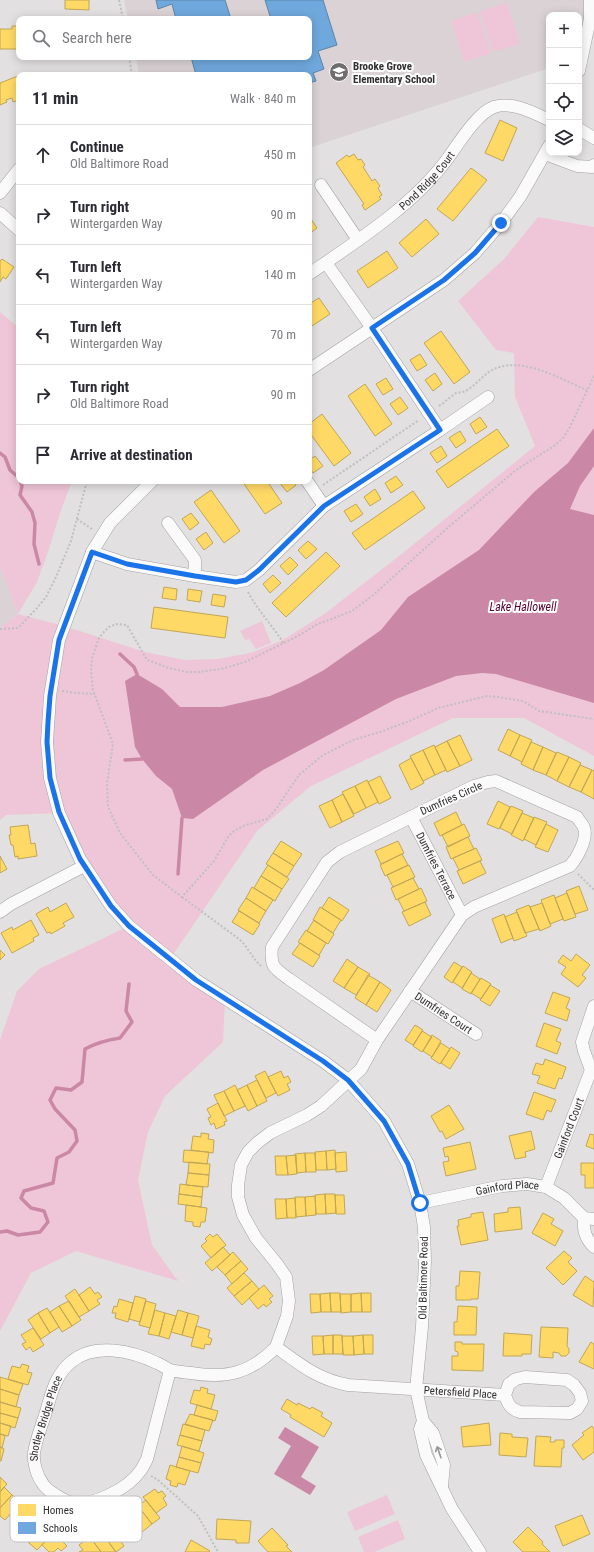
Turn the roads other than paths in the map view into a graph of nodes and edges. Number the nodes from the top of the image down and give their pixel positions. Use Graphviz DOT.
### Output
graph roads {
  1 [pos="590,0"];
  2 [pos="582,57"];
  3 [pos="546,119"];
  4 [pos="582,131"];
  5 [pos="594,138"];
  6 [pos="546,152"];
  7 [pos="558,156"];
  8 [pos="594,165"];
  9 [pos="16,173"];
  10 [pos="321,185"];
  11 [pos="0,193"];
  12 [pos="0,213"];
  13 [pos="16,227"];
  14 [pos="358,240"];
  15 [pos="326,262"];
  16 [pos="312,272"];
  17 [pos="372,328"];
  18 [pos="312,368"];
  19 [pos="488,397"];
  20 [pos="440,430"];
  21 [pos="149,484"];
  22 [pos="309,484"];
  23 [pos="324,506"];
  24 [pos="168,523"];
  25 [pos="92,552"];
  26 [pos="195,576"];
  27 [pos="411,817"];
  28 [pos="84,866"];
  29 [pos="0,912"];
  30 [pos="462,915"];
  31 [pos="410,991"];
  32 [pos="594,1006"];
  33 [pos="476,1034"];
  34 [pos="377,1040"];
  35 [pos="592,1069"];
  36 [pos="348,1080"];
  37 [pos="546,1187"];
  38 [pos="420,1203"];
  39 [pos="589,1218"];
  40 [pos="594,1247"];
  41 [pos="276,1346"];
  42 [pos="170,1370"];
  43 [pos="416,1389"];
  44 [pos="505,1395"];
  45 [pos="56,1496"];
  46 [pos="106,1496"];
  47 [pos="480,1552"];
  1 -- 2 [label="street"];
  3 -- 14 [label="street, Pond Ridge Court"];
  4 -- 5 [label="street"];
  6 -- 17 [label="street"];
  7 -- 8 [label="street"];
  9 -- 11 [label="street"];
  10 -- 14 [label="street"];
  12 -- 13 [label="street"];
  14 -- 15 [label="street, Pond Ridge Court"];
  15 -- 16 [label="street, Pond Ridge Court"];
  15 -- 17 [label="street"];
  17 -- 18 [label="street"];
  17 -- 20 [label="street"];
  19 -- 20 [label="street"];
  20 -- 23 [label="street"];
  21 -- 25 [label="street, Old Baltimore Road"];
  22 -- 23 [label="street"];
  23 -- 26 [label="street"];
  24 -- 26 [label="street"];
  25 -- 26 [label="street"];
  25 -- 28 [label="street, Old Baltimore Road"];
  27 -- 30 [label="street, Dumfries Terrace"];
  27 -- 30 [label="street, Dumfries Circle"];
  27 -- 34 [label="street, Dumfries Circle"];
  28 -- 29 [label="street"];
  28 -- 36 [label="street, Old Baltimore Road"];
  30 -- 31 [label="street"];
  31 -- 33 [label="street, Dumfries Court"];
  31 -- 34 [label="street"];
  32 -- 35 [label="street, Gainford Court"];
  34 -- 36 [label="street"];
  35 -- 37 [label="street, Gainford Court"];
  36 -- 38 [label="street, Old Baltimore Road"];
  36 -- 41 [label="street"];
  37 -- 38 [label="street, Gainford Place"];
  37 -- 39 [label="street, Gainford Place"];
  38 -- 43 [label="street, Old Baltimore Road"];
  39 -- 40 [label="street, Gainford Place"];
  41 -- 42 [label="street, Shotley Bridge Place"];
  41 -- 43 [label="street"];
  42 -- 45 [label="street, Shotley Bridge Place"];
  42 -- 46 [label="street, Shotley Bridge Place"];
  43 -- 44 [label="street, Petersfield Place"];
  43 -- 47 [label="street, Old Baltimore Road"];
  44 -- 44 [label="street, Petersfield Place"];
}
